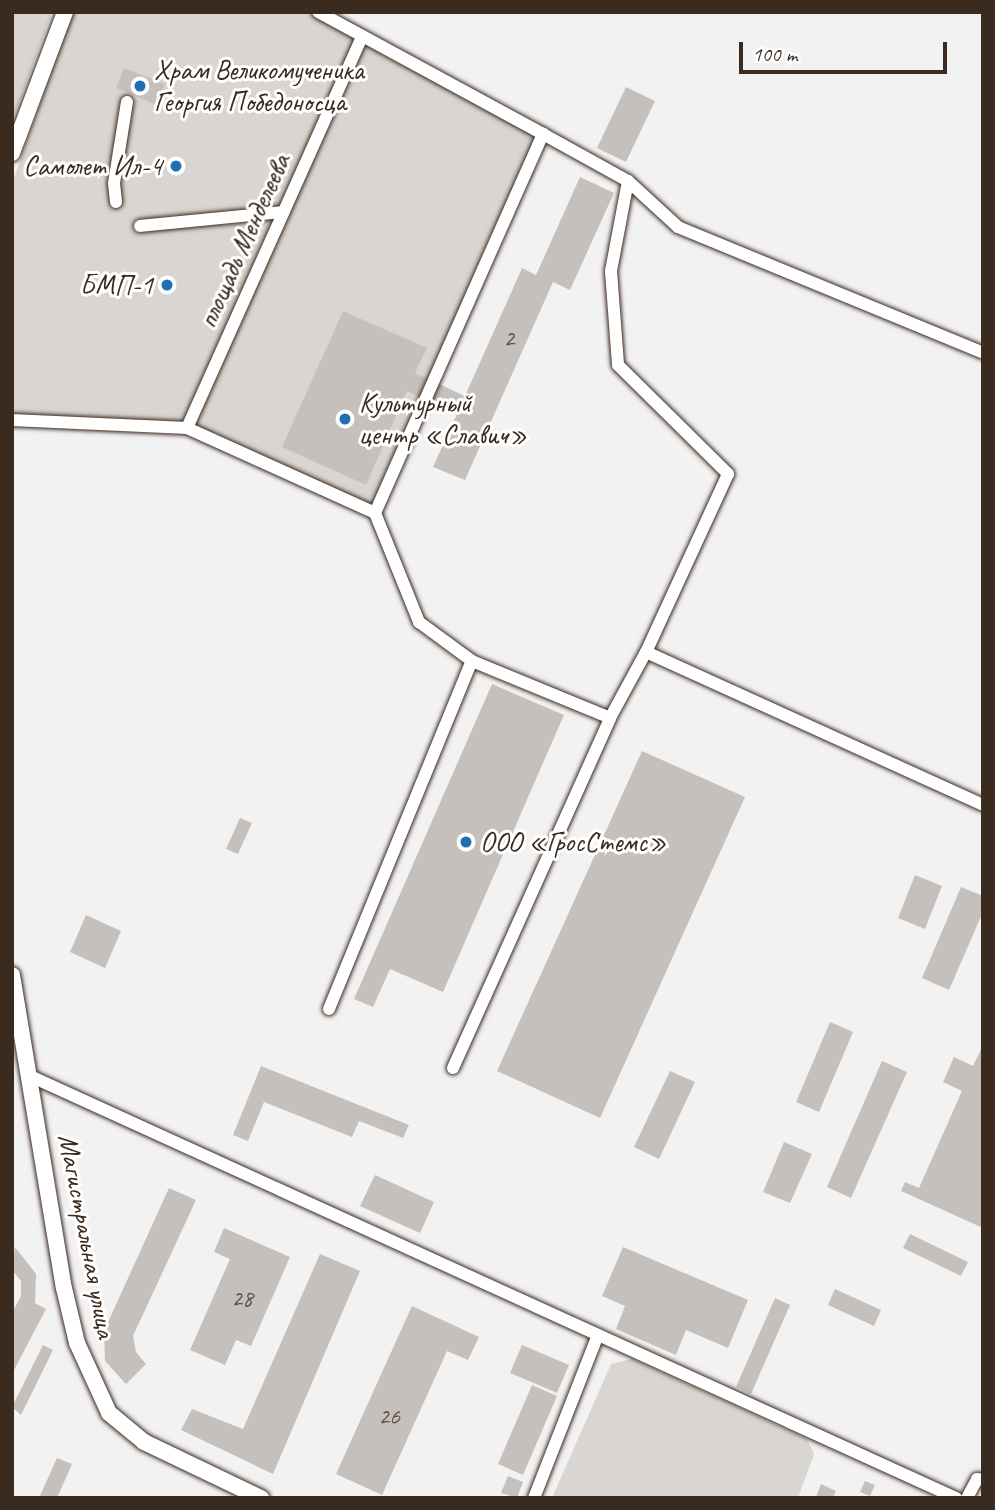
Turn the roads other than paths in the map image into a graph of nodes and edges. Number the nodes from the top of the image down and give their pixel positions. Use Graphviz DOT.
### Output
graph roads {
  1 [pos="65,12"];
  2 [pos="318,12"];
  3 [pos="362,37"];
  4 [pos="127,102"];
  5 [pos="543,134"];
  6 [pos="12,153"];
  7 [pos="628,181"];
  8 [pos="116,202"];
  9 [pos="284,212"];
  10 [pos="140,226"];
  11 [pos="983,353"];
  12 [pos="12,420"];
  13 [pos="187,428"];
  14 [pos="375,513"];
  15 [pos="646,652"];
  16 [pos="472,661"];
  17 [pos="610,718"];
  18 [pos="983,805"];
  19 [pos="12,975"];
  20 [pos="329,1009"];
  21 [pos="453,1068"];
  22 [pos="30,1076"];
  23 [pos="598,1335"];
  24 [pos="983,1466"];
  25 [pos="980,1479"];
  26 [pos="261,1498"];
  27 [pos="534,1498"];
  28 [pos="956,1498"];
  29 [pos="967,1498"];
  1 -- 6 [label="main road"];
  2 -- 3 [label="street"];
  3 -- 5 [label="street"];
  3 -- 9 [label="street, площадь Менделеева"];
  4 -- 8 [label="street"];
  5 -- 7 [label="street"];
  5 -- 14 [label="street"];
  7 -- 11 [label="street"];
  7 -- 15 [label="street"];
  9 -- 10 [label="street"];
  9 -- 13 [label="street, площадь Менделеева"];
  12 -- 13 [label="street"];
  13 -- 14 [label="street"];
  14 -- 16 [label="street"];
  15 -- 17 [label="street"];
  15 -- 18 [label="street"];
  16 -- 17 [label="street"];
  16 -- 20 [label="street"];
  17 -- 21 [label="street"];
  19 -- 22 [label="main road, Магистральная улица"];
  22 -- 23 [label="street"];
  22 -- 26 [label="main road, Магистральная улица"];
  23 -- 27 [label="street"];
  23 -- 28 [label="street"];
  24 -- 25 [label="street"];
  25 -- 29 [label="street"];
}
